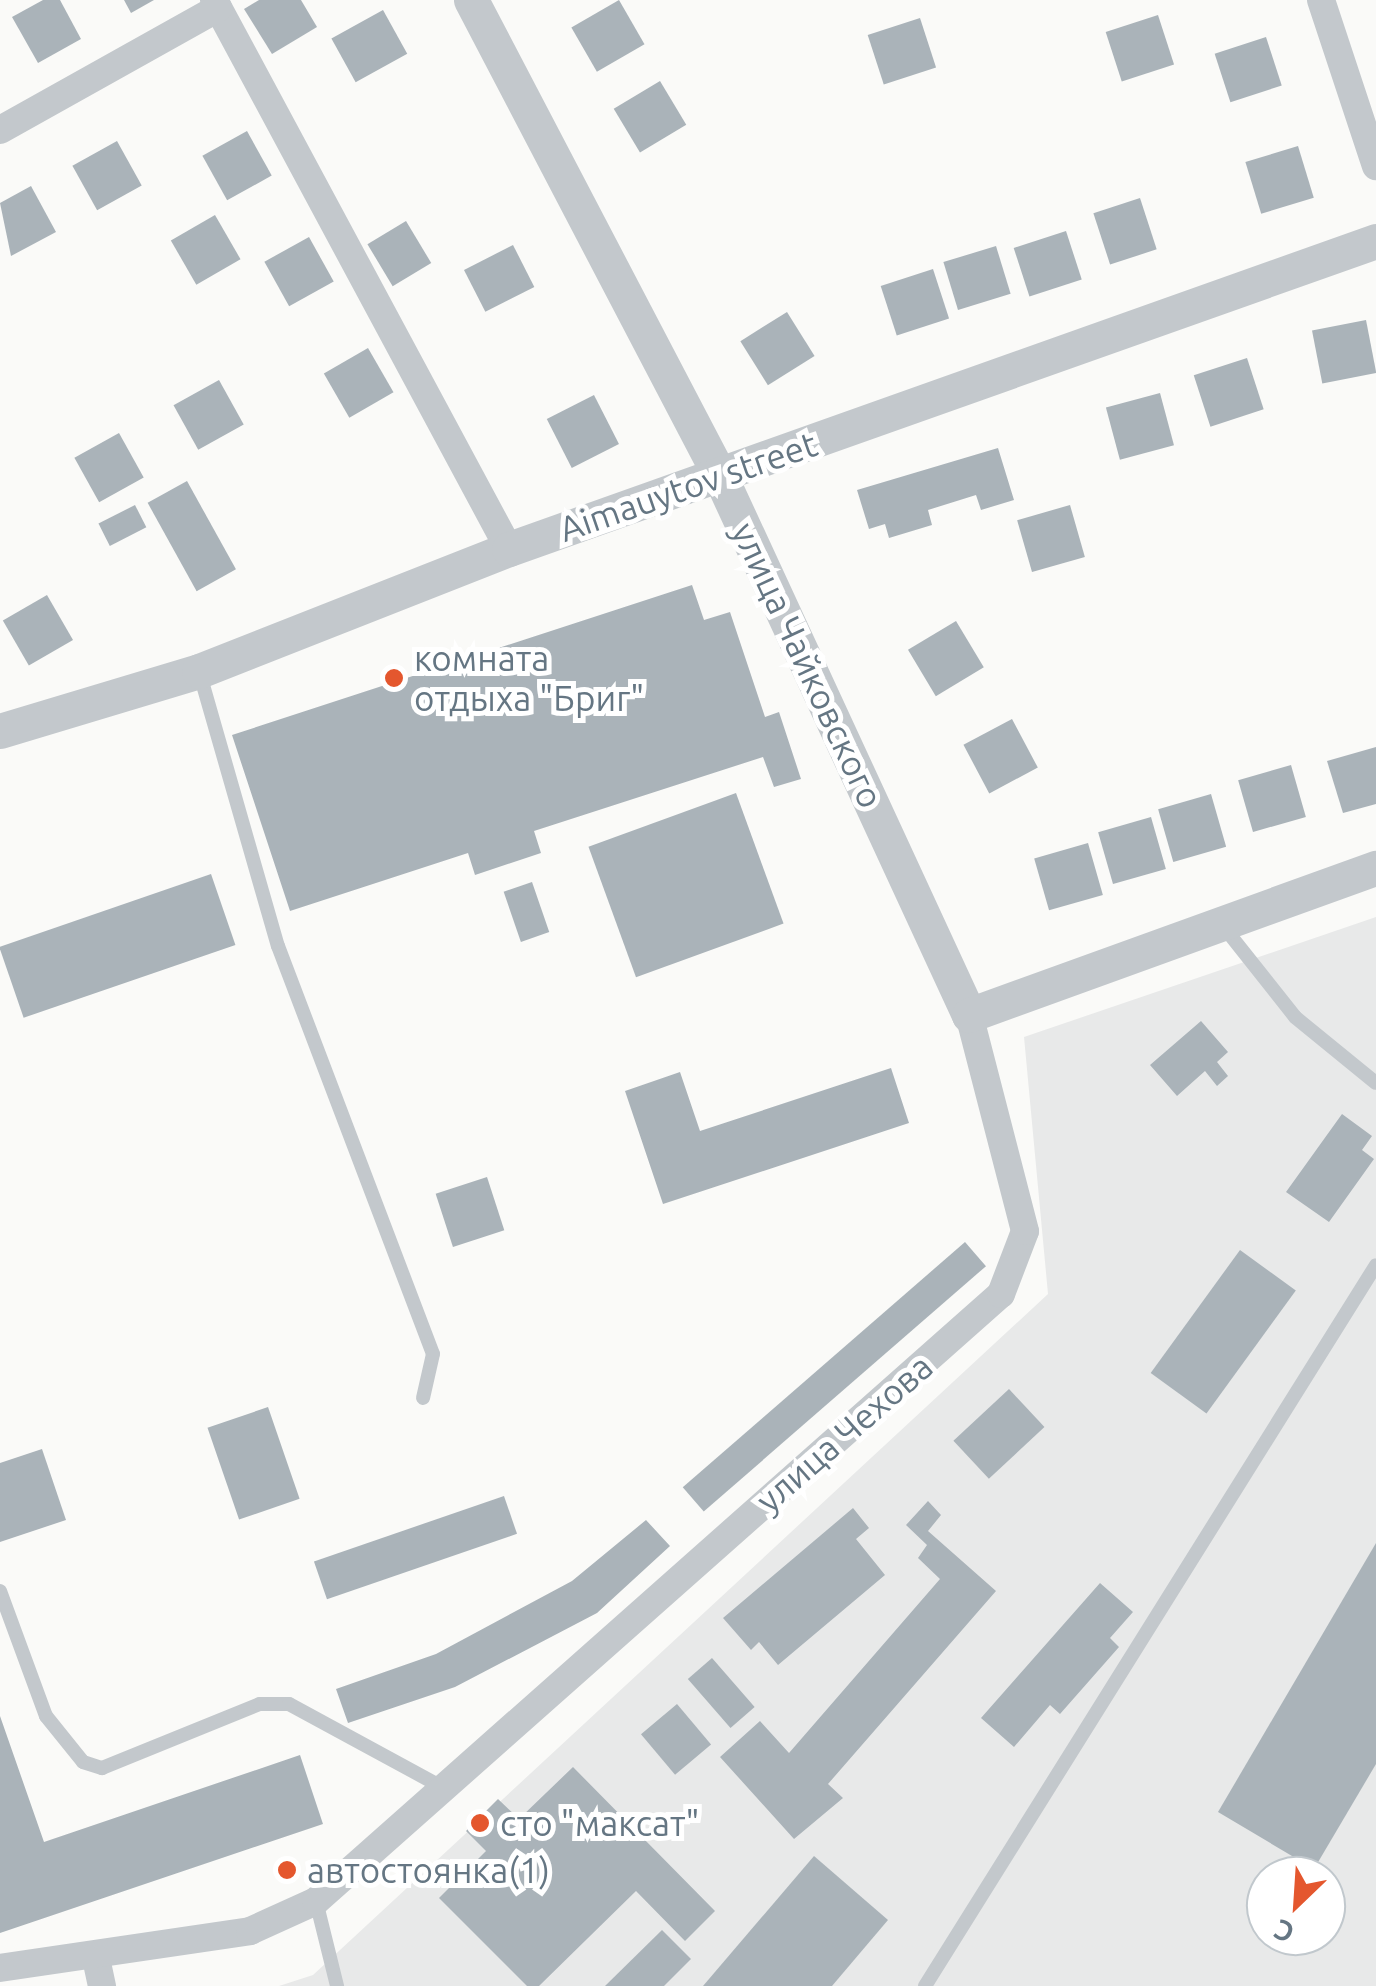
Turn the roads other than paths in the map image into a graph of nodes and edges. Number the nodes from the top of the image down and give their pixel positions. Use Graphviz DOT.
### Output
graph roads {
  1 [pos="471,0"];
  2 [pos="1321,0"];
  3 [pos="216,4"];
  4 [pos="0,130"];
  5 [pos="1376,166"];
  6 [pos="1376,241"];
  7 [pos="720,476"];
  8 [pos="509,550"];
  9 [pos="199,670"];
  10 [pos="2,727"];
  11 [pos="1376,868"];
  12 [pos="1223,926"];
  13 [pos="969,1015"];
  14 [pos="1376,1083"];
  15 [pos="1376,1266"];
  16 [pos="422,1398"];
  17 [pos="0,1590"];
  18 [pos="442,1787"];
  19 [pos="316,1901"];
  20 [pos="0,1968"];
  21 [pos="99,1972"];
  22 [pos="338,1986"];
  23 [pos="925,1986"];
  1 -- 7 [label="street, улица Чайковского"];
  2 -- 5 [label="street"];
  3 -- 4 [label="street"];
  3 -- 8 [label="street"];
  6 -- 7 [label="street, Aimauytov street"];
  7 -- 8 [label="street, Aimauytov street"];
  7 -- 13 [label="street, улица Чайковского"];
  8 -- 9 [label="street, Aimauytov street"];
  9 -- 10 [label="street, Aimauytov street"];
  9 -- 16 [label="lane"];
  11 -- 12 [label="street"];
  12 -- 13 [label="street"];
  12 -- 14 [label="lane"];
  13 -- 18 [label="street, улица Чехова"];
  15 -- 23 [label="lane"];
  17 -- 18 [label="lane"];
  18 -- 19 [label="street, улица Чехова"];
  19 -- 21 [label="street, улица Чехова"];
  19 -- 22 [label="lane"];
  20 -- 21 [label="street, улица Чехова"];
}
